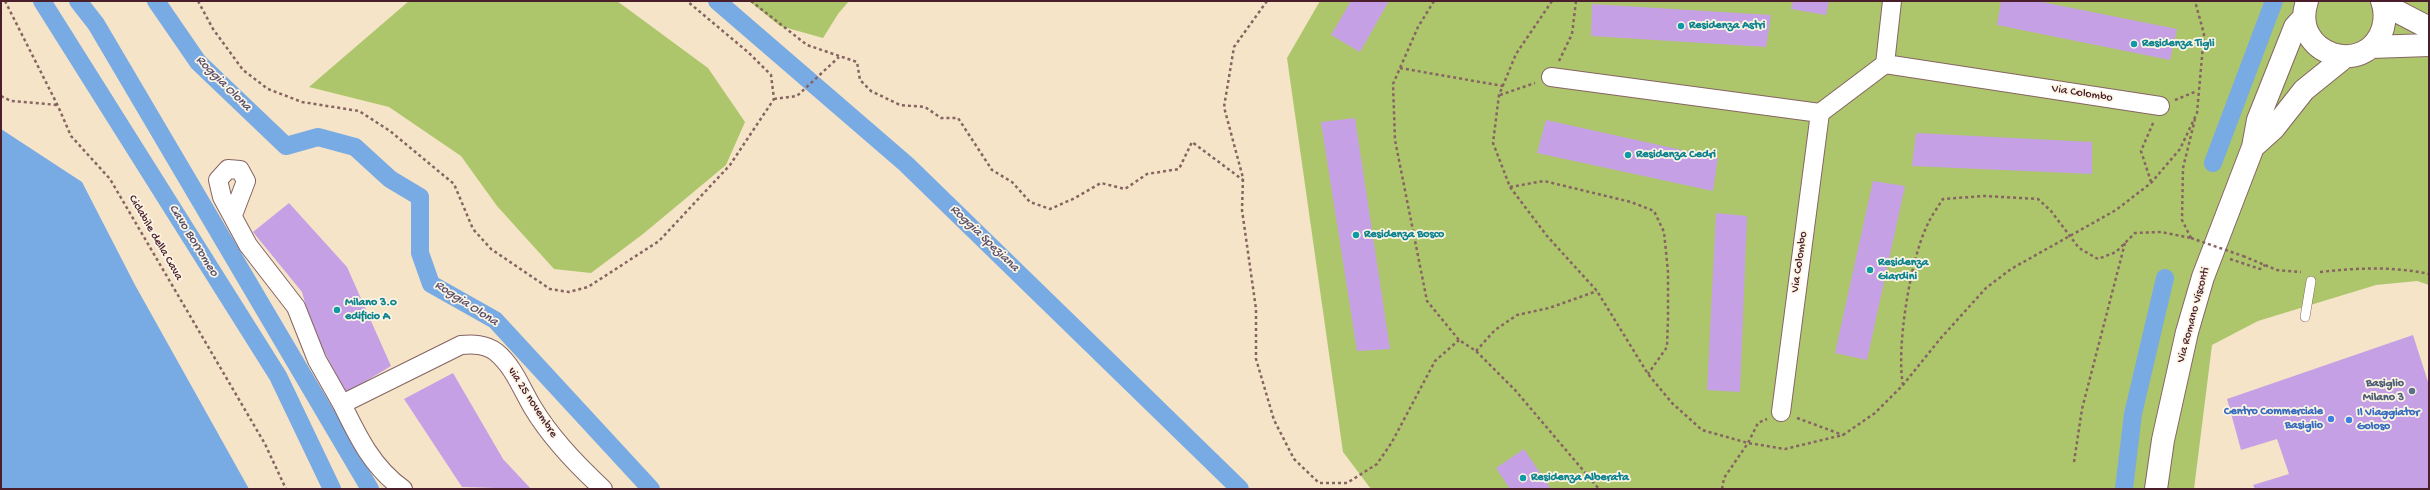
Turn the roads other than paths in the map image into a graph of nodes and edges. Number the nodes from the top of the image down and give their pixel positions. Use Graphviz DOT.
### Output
graph roads {
  1 [pos="1892,1"];
  2 [pos="2382,2"];
  3 [pos="2305,9"];
  4 [pos="2429,28"];
  5 [pos="2429,45"];
  6 [pos="2371,47"];
  7 [pos="2345,57"];
  8 [pos="1885,64"];
  9 [pos="1551,77"];
  10 [pos="2160,106"];
  11 [pos="1820,112"];
  12 [pos="2253,147"];
  13 [pos="233,215"];
  14 [pos="2310,276"];
  15 [pos="2305,317"];
  16 [pos="342,404"];
  17 [pos="1781,412"];
  18 [pos="403,489"];
  19 [pos="603,489"];
  20 [pos="2156,489"];
  1 -- 8 [label="street"];
  2 -- 4 [label="street"];
  2 -- 6 [label="street"];
  3 -- 7 [label="street"];
  3 -- 12 [label="street, Via Romano Visconti"];
  5 -- 6 [label="street"];
  6 -- 7 [label="street"];
  7 -- 12 [label="street, Via Romano Visconti"];
  8 -- 10 [label="street, Via Colombo"];
  8 -- 11 [label="street"];
  9 -- 11 [label="street"];
  11 -- 17 [label="street, Via Colombo"];
  12 -- 20 [label="street, Via Romano Visconti"];
  13 -- 16 [label="street"];
  14 -- 15 [label="lane"];
  16 -- 18 [label="street"];
  16 -- 19 [label="street, via 25 novembre"];
}
